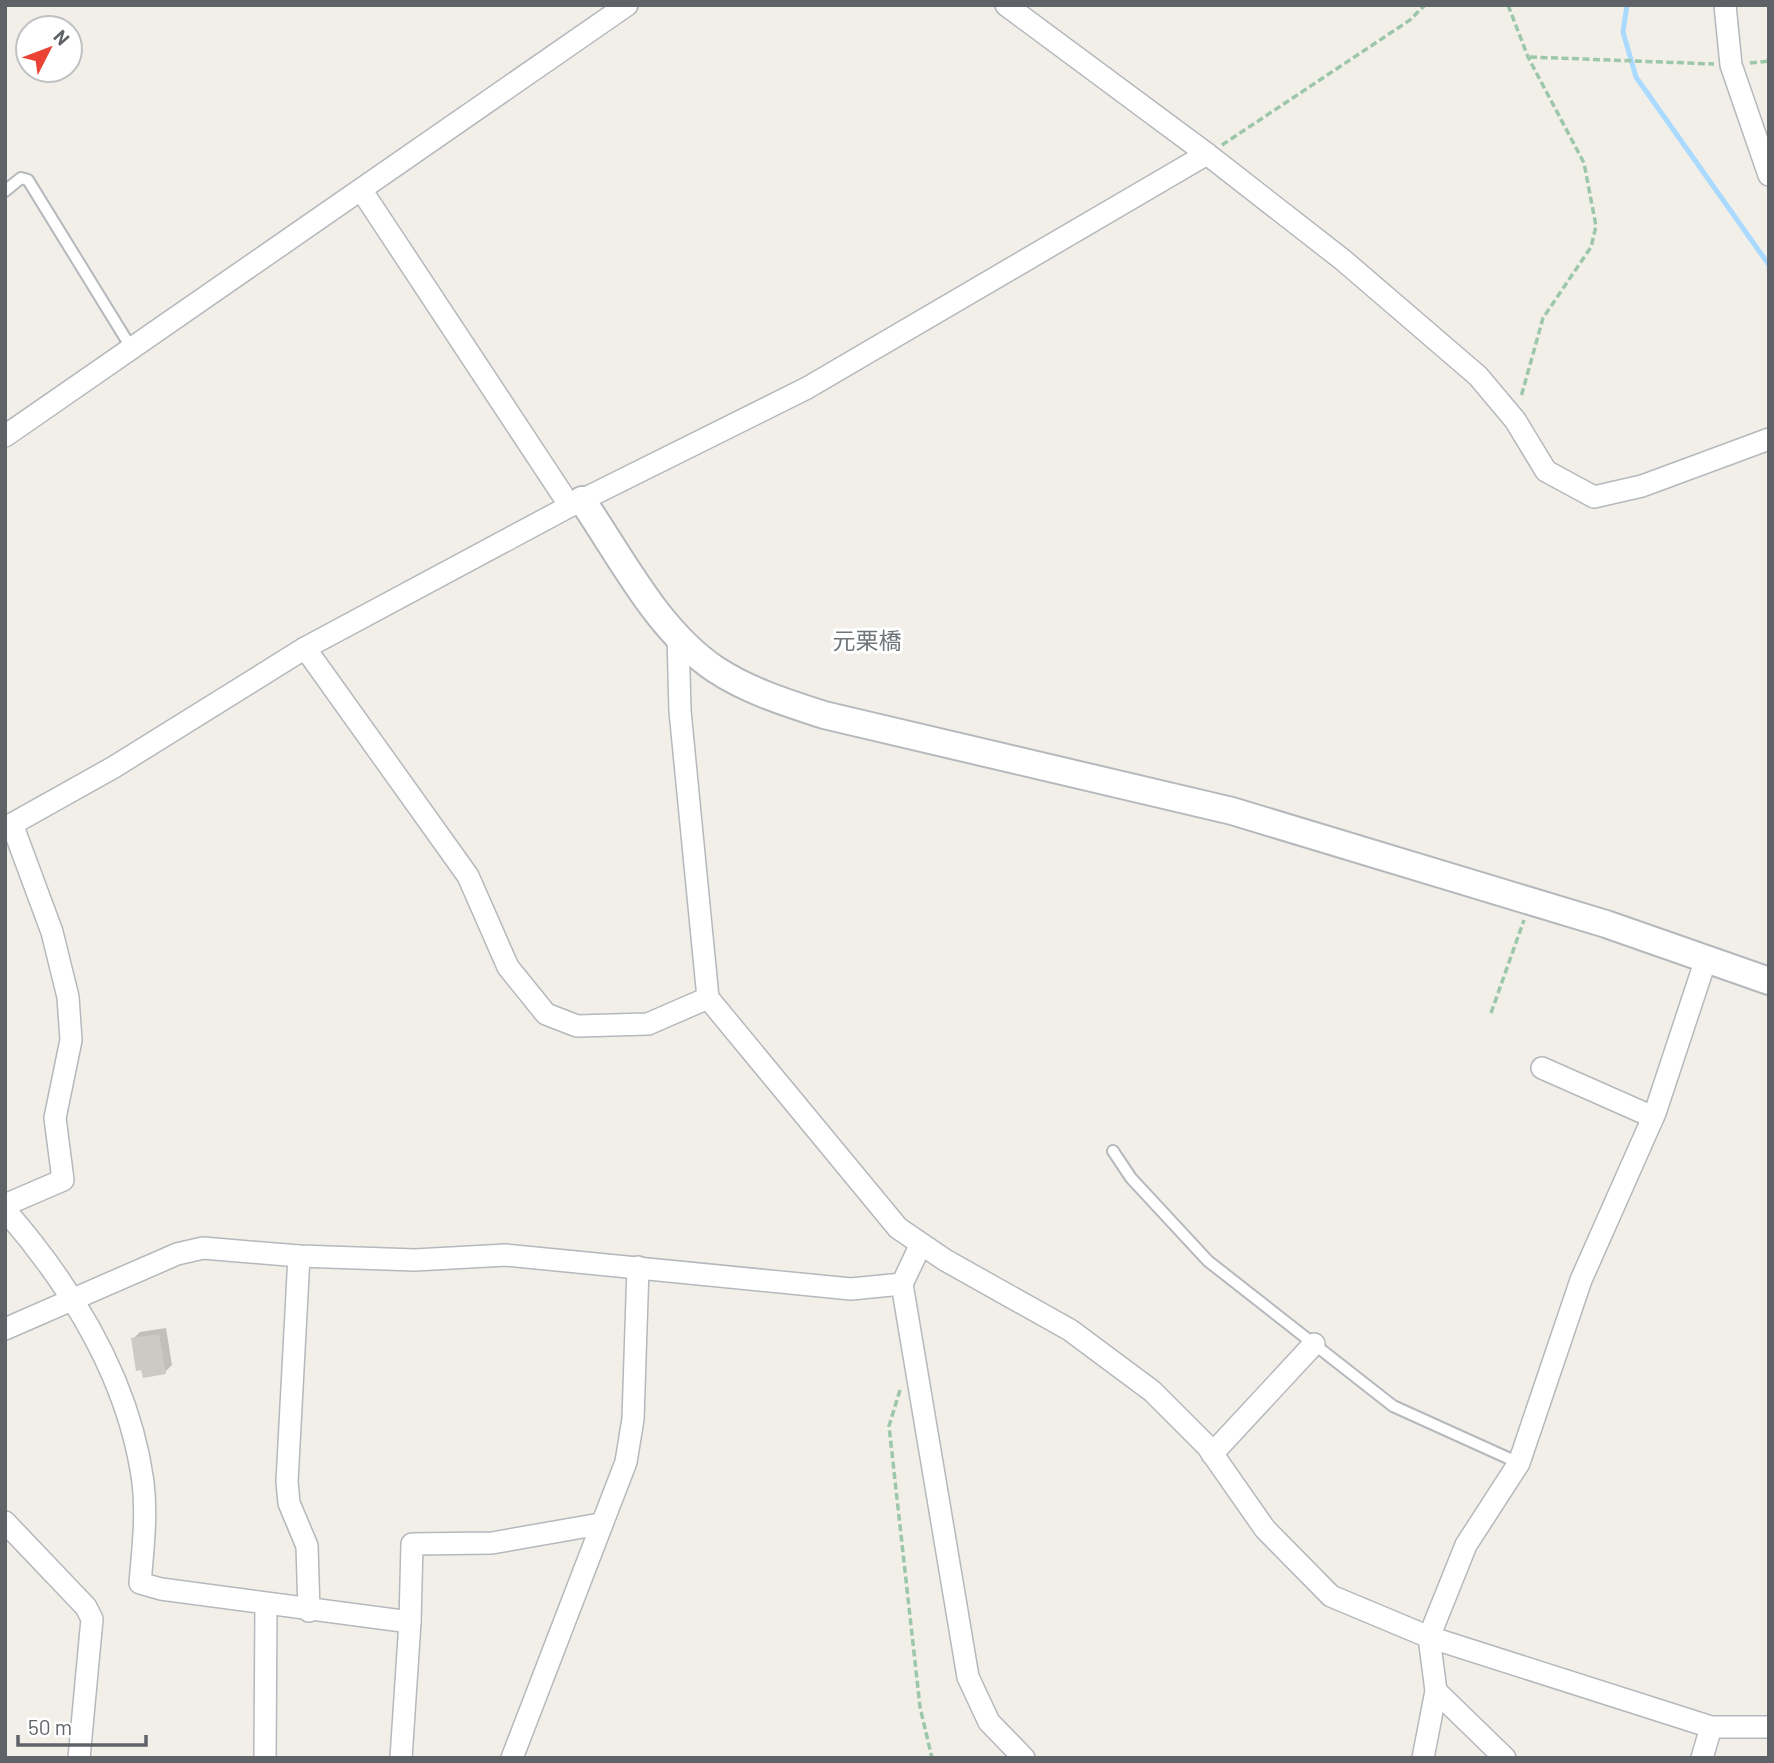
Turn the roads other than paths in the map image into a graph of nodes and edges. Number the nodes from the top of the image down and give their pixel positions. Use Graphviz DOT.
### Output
graph roads {
  1 [pos="627,5"];
  2 [pos="1006,5"];
  3 [pos="1725,5"];
  4 [pos="1207,155"];
  5 [pos="1769,175"];
  6 [pos="5,191"];
  7 [pos="362,191"];
  8 [pos="132,349"];
  9 [pos="5,436"];
  10 [pos="1769,439"];
  11 [pos="576,503"];
  12 [pos="678,635"];
  13 [pos="305,648"];
  14 [pos="9,826"];
  15 [pos="1706,959"];
  16 [pos="1769,981"];
  17 [pos="708,998"];
  18 [pos="1542,1068"];
  19 [pos="1654,1117"];
  20 [pos="1113,1151"];
  21 [pos="5,1208"];
  22 [pos="921,1244"];
  23 [pos="299,1256"];
  24 [pos="638,1267"];
  25 [pos="902,1284"];
  26 [pos="75,1300"];
  27 [pos="5,1329"];
  28 [pos="1314,1344"];
  29 [pos="1212,1454"];
  30 [pos="1519,1463"];
  31 [pos="5,1522"];
  32 [pos="600,1524"];
  33 [pos="266,1604"];
  34 [pos="309,1611"];
  35 [pos="410,1622"];
  36 [pos="1429,1637"];
  37 [pos="1437,1690"];
  38 [pos="1711,1727"];
  39 [pos="1769,1727"];
  40 [pos="79,1758"];
  41 [pos="265,1758"];
  42 [pos="401,1758"];
  43 [pos="512,1758"];
  44 [pos="1024,1758"];
  45 [pos="1423,1758"];
  46 [pos="1505,1758"];
  47 [pos="1702,1758"];
  1 -- 7 [label="street"];
  2 -- 4 [label="street"];
  3 -- 5 [label="street"];
  4 -- 10 [label="street"];
  4 -- 11 [label="street"];
  6 -- 8 [label="lane"];
  7 -- 8 [label="street"];
  7 -- 11 [label="street"];
  8 -- 9 [label="street"];
  11 -- 12 [label="street"];
  11 -- 13 [label="street"];
  12 -- 15 [label="street"];
  12 -- 17 [label="street"];
  13 -- 14 [label="street"];
  13 -- 17 [label="street"];
  14 -- 21 [label="street"];
  15 -- 16 [label="street"];
  15 -- 19 [label="street"];
  17 -- 22 [label="street"];
  18 -- 19 [label="street"];
  19 -- 30 [label="street"];
  20 -- 28 [label="lane"];
  21 -- 26 [label="street"];
  22 -- 25 [label="street"];
  22 -- 29 [label="street"];
  23 -- 24 [label="street"];
  23 -- 26 [label="street"];
  23 -- 34 [label="street"];
  24 -- 25 [label="street"];
  24 -- 32 [label="street"];
  25 -- 44 [label="street"];
  26 -- 27 [label="street"];
  26 -- 33 [label="street"];
  28 -- 29 [label="street"];
  28 -- 30 [label="lane"];
  29 -- 36 [label="street"];
  30 -- 36 [label="street"];
  31 -- 40 [label="street"];
  32 -- 35 [label="street"];
  32 -- 43 [label="street"];
  33 -- 34 [label="street"];
  33 -- 41 [label="street"];
  34 -- 35 [label="street"];
  35 -- 42 [label="street"];
  36 -- 37 [label="street"];
  36 -- 38 [label="street"];
  37 -- 45 [label="street"];
  37 -- 46 [label="street"];
  38 -- 39 [label="street"];
  38 -- 47 [label="street"];
}
